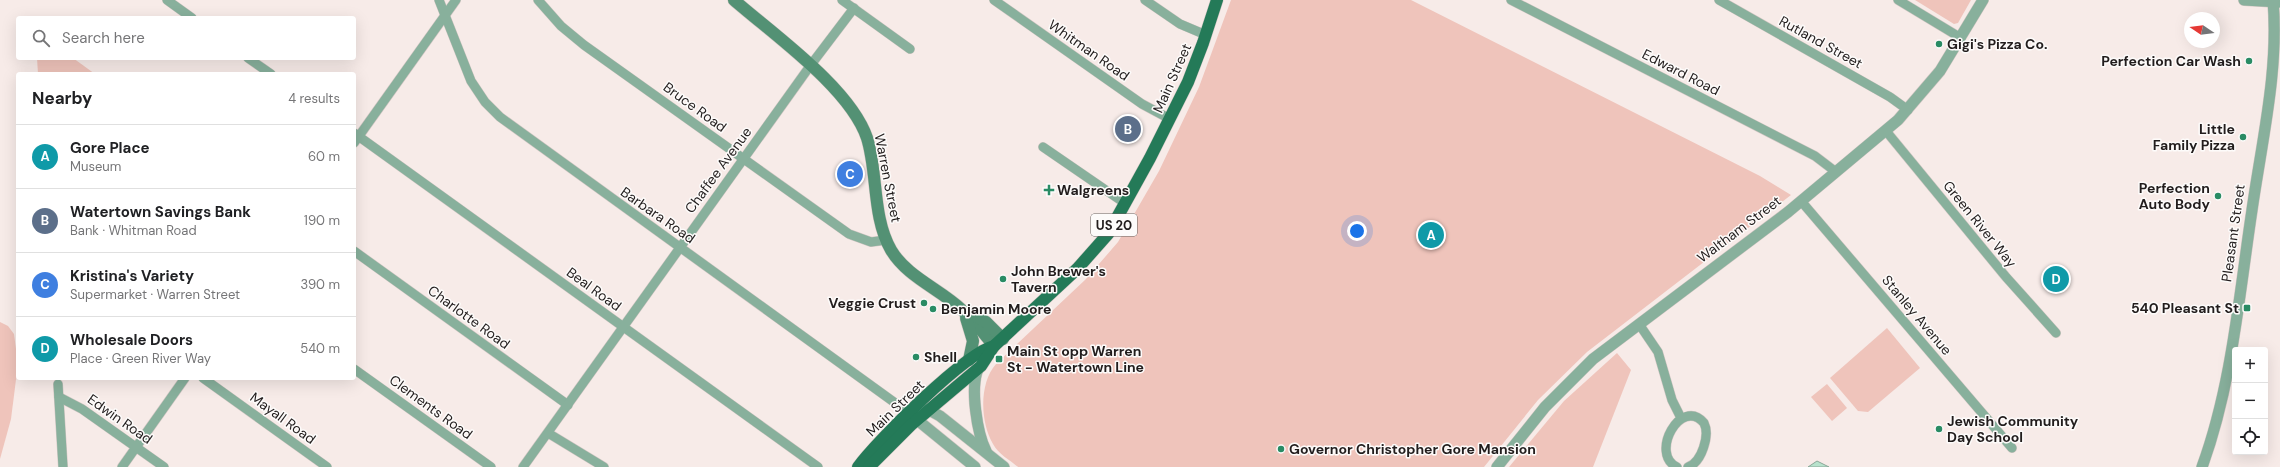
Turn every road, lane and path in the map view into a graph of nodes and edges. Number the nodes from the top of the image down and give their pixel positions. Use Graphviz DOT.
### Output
graph roads {
  1 [pos="167,0"];
  2 [pos="439,0"];
  3 [pos="456,0"];
  4 [pos="538,0"];
  5 [pos="734,0"];
  6 [pos="842,0"];
  7 [pos="994,0"];
  8 [pos="1145,0"];
  9 [pos="1217,0"];
  10 [pos="1511,0"];
  11 [pos="1719,0"];
  12 [pos="1898,0"];
  13 [pos="1983,0"];
  14 [pos="2244,0"];
  15 [pos="2276,1"];
  16 [pos="854,8"];
  17 [pos="446,14"];
  18 [pos="189,16"];
  19 [pos="1206,35"];
  20 [pos="1962,38"];
  21 [pos="910,48"];
  22 [pos="251,60"];
  23 [pos="810,66"];
  24 [pos="268,72"];
  25 [pos="1908,110"];
  26 [pos="1170,119"];
  27 [pos="1886,131"];
  28 [pos="356,138"];
  29 [pos="1043,147"];
  30 [pos="743,159"];
  31 [pos="1836,172"];
  32 [pos="1801,201"];
  33 [pos="1126,204"];
  34 [pos="886,240"];
  35 [pos="680,247"];
  36 [pos="356,253"];
  37 [pos="962,310"];
  38 [pos="1639,324"];
  39 [pos="623,327"];
  40 [pos="2056,333"];
  41 [pos="998,343"];
  42 [pos="969,360"];
  43 [pos="978,369"];
  44 [pos="356,370"];
  45 [pos="185,380"];
  46 [pos="206,380"];
  47 [pos="58,384"];
  48 [pos="59,397"];
  49 [pos="568,405"];
  50 [pos="929,410"];
  51 [pos="913,416"];
  52 [pos="1681,418"];
  53 [pos="548,433"];
  54 [pos="136,447"];
  55 [pos="2012,448"];
  56 [pos="987,454"];
  57 [pos="64,467"];
  58 [pos="122,467"];
  59 [pos="164,467"];
  60 [pos="327,467"];
  61 [pos="491,467"];
  62 [pos="523,467"];
  63 [pos="604,467"];
  64 [pos="818,467"];
  65 [pos="858,467"];
  66 [pos="869,467"];
  67 [pos="974,467"];
  68 [pos="1004,467"];
  69 [pos="1497,467"];
  70 [pos="1677,467"];
  71 [pos="1688,467"];
  72 [pos="2202,467"];
  1 -- 18 [label="street"];
  2 -- 17 [label="street, Barbara Road"];
  3 -- 17 [label="street"];
  4 -- 30 [label="street, Bruce Road"];
  5 -- 23 [label="main road, Warren Street"];
  6 -- 16 [label="street"];
  7 -- 26 [label="street, Whitman Road"];
  8 -- 19 [label="street"];
  9 -- 19 [label="main road, Main Street / US 20"];
  10 -- 31 [label="street, Edward Road"];
  11 -- 25 [label="street, Rutland Street"];
  12 -- 20 [label="street"];
  13 -- 20 [label="street, Waltham Street"];
  14 -- 15 [label="street"];
  15 -- 72 [label="street, Pleasant Street"];
  16 -- 21 [label="street"];
  16 -- 23 [label="street, Chaffee Avenue"];
  17 -- 28 [label="street"];
  17 -- 35 [label="street, Barbara Road"];
  19 -- 26 [label="main road, Main Street / US 20"];
  20 -- 25 [label="street, Waltham Street"];
  22 -- 24 [label="street"];
  23 -- 30 [label="street, Chaffee Avenue"];
  23 -- 34 [label="main road, Warren Street"];
  25 -- 27 [label="street, Waltham Street"];
  26 -- 33 [label="main road, Main Street / US 20"];
  27 -- 31 [label="street, Waltham Street"];
  27 -- 40 [label="street, Green River Way"];
  28 -- 39 [label="street, Beal Road"];
  29 -- 33 [label="street"];
  30 -- 34 [label="street, Bruce Road"];
  30 -- 35 [label="street, Chaffee Avenue"];
  31 -- 32 [label="street, Waltham Street"];
  32 -- 38 [label="street, Waltham Street"];
  32 -- 55 [label="street, Stanley Avenue"];
  33 -- 41 [label="main road, Main Street / US 20"];
  34 -- 37 [label="main road, Warren Street"];
  35 -- 39 [label="street, Chaffee Avenue"];
  35 -- 51 [label="street, Barbara Road"];
  36 -- 49 [label="street, Charlotte Road"];
  37 -- 41 [label="main road, Warren Street"];
  37 -- 42 [label="main road"];
  38 -- 52 [label="street"];
  38 -- 69 [label="street, Waltham Street"];
  39 -- 49 [label="street, Chaffee Avenue"];
  39 -- 64 [label="street, Beal Road"];
  41 -- 42 [label="main road, Main Street / US 20"];
  41 -- 43 [label="main road, Main Street / US 20"];
  42 -- 51 [label="main road, Main Street / US 20"];
  43 -- 50 [label="main road, Main Street / US 20"];
  43 -- 56 [label="street"];
  44 -- 61 [label="street, Clements Road"];
  45 -- 54 [label="street"];
  46 -- 60 [label="street, Mayall Road"];
  47 -- 48 [label="street"];
  48 -- 54 [label="street, Edwin Road"];
  48 -- 57 [label="street"];
  49 -- 53 [label="street, Chaffee Avenue"];
  50 -- 51 [label="main road, Main Street / US 20"];
  50 -- 56 [label="street"];
  51 -- 65 [label="main road, Main Street / US 20"];
  51 -- 66 [label="main road, Main Street / US 20"];
  51 -- 67 [label="street"];
  52 -- 70 [label="street"];
  52 -- 71 [label="street"];
  53 -- 62 [label="street, Chaffee Avenue"];
  53 -- 63 [label="street"];
  54 -- 58 [label="street"];
  54 -- 59 [label="street, Edwin Road"];
  56 -- 68 [label="street"];
}
